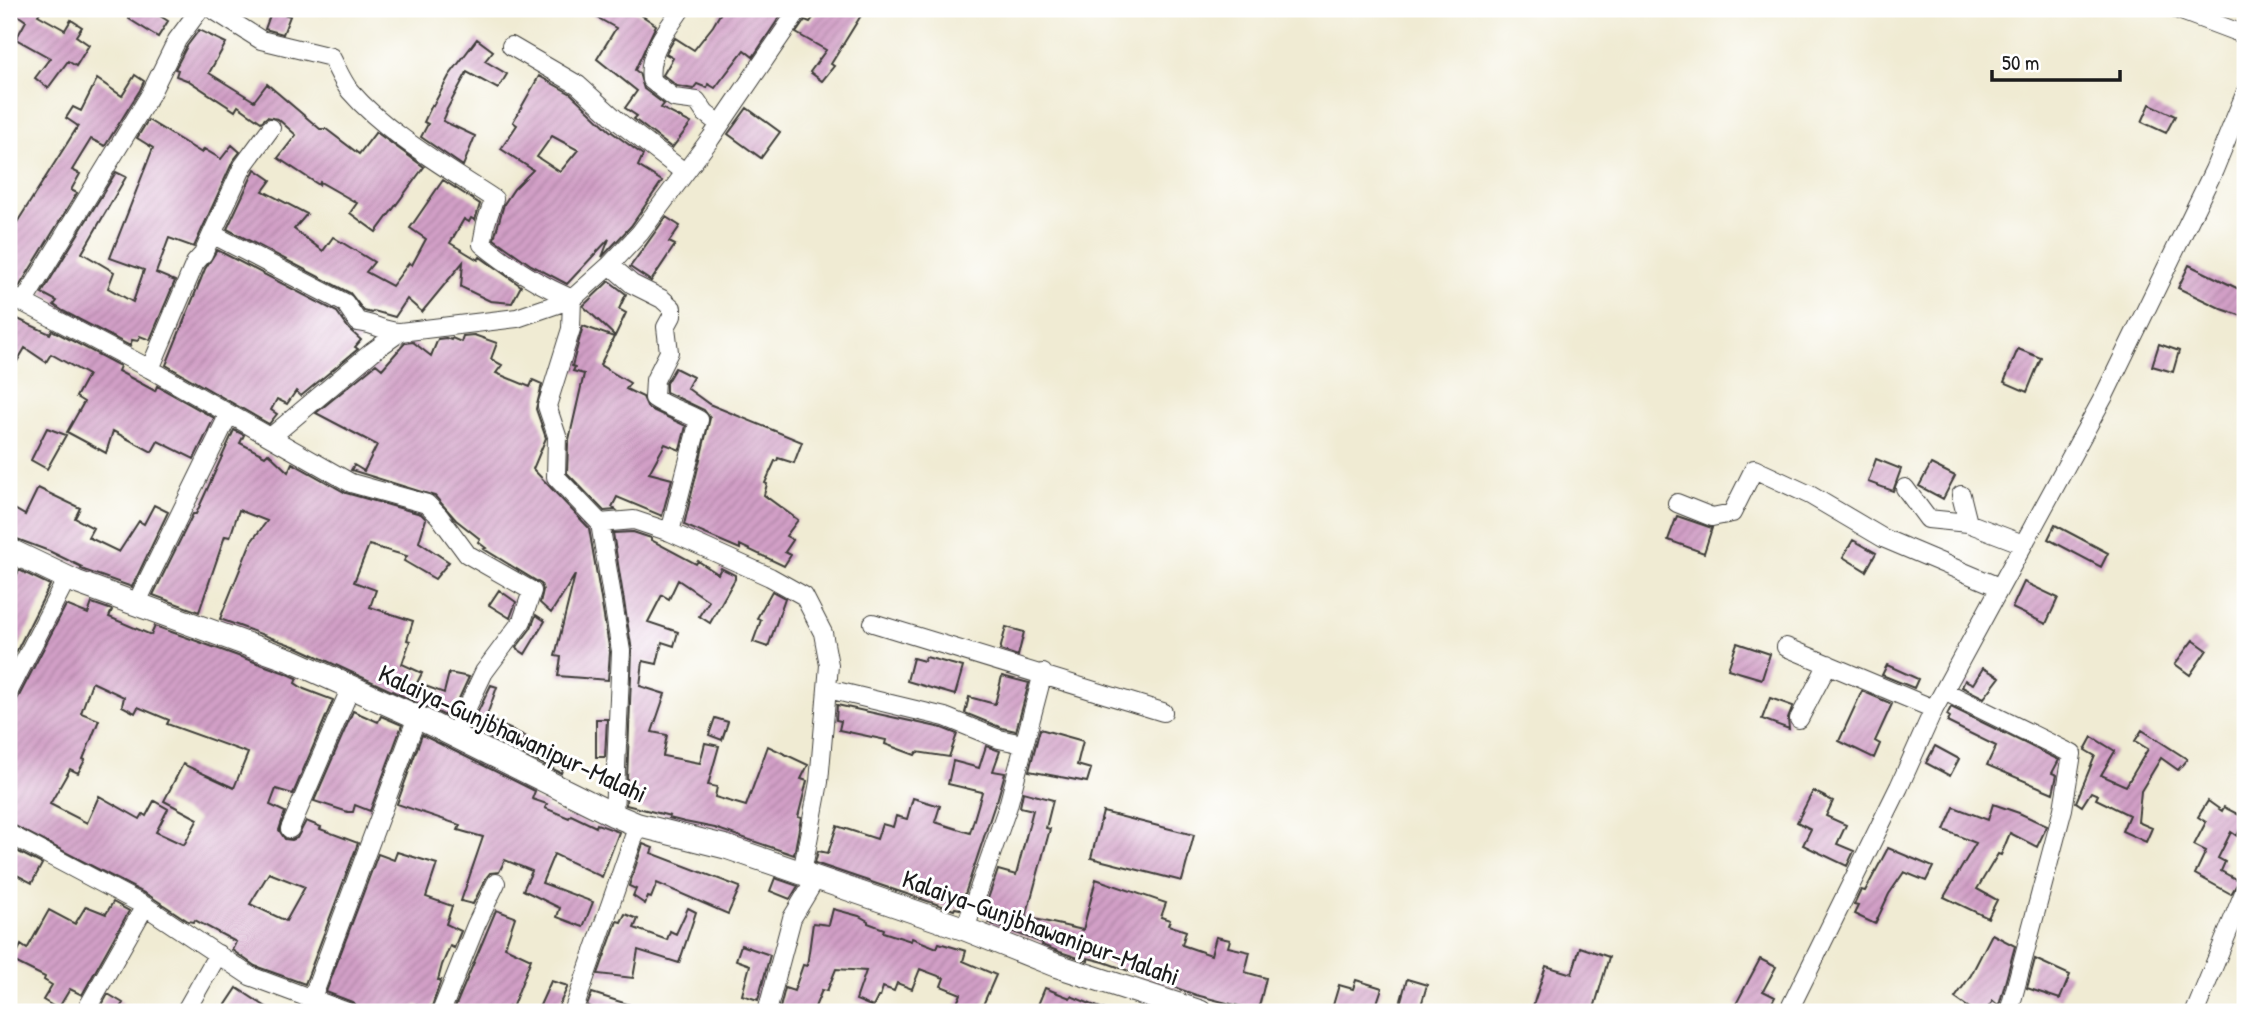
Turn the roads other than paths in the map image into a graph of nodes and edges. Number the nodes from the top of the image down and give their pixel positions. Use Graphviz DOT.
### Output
graph roads {
  1 [pos="200,9"];
  2 [pos="212,9"];
  3 [pos="681,9"];
  4 [pos="799,9"];
  5 [pos="2176,9"];
  6 [pos="2245,35"];
  7 [pos="511,46"];
  8 [pos="2245,94"];
  9 [pos="719,124"];
  10 [pos="271,128"];
  11 [pos="684,172"];
  12 [pos="212,234"];
  13 [pos="610,265"];
  14 [pos="16,299"];
  15 [pos="572,299"];
  16 [pos="400,332"];
  17 [pos="150,369"];
  18 [pos="229,414"];
  19 [pos="272,436"];
  20 [pos="1905,488"];
  21 [pos="1961,495"];
  22 [pos="1677,503"];
  23 [pos="600,523"];
  24 [pos="1968,523"];
  25 [pos="670,532"];
  26 [pos="2023,544"];
  27 [pos="9,550"];
  28 [pos="67,578"];
  29 [pos="1999,587"];
  30 [pos="136,604"];
  31 [pos="873,622"];
  32 [pos="1786,647"];
  33 [pos="1828,664"];
  34 [pos="1043,673"];
  35 [pos="351,687"];
  36 [pos="828,689"];
  37 [pos="9,691"];
  38 [pos="1944,691"];
  39 [pos="1934,709"];
  40 [pos="1163,712"];
  41 [pos="417,717"];
  42 [pos="1799,719"];
  43 [pos="454,734"];
  44 [pos="1023,744"];
  45 [pos="614,815"];
  46 [pos="638,825"];
  47 [pos="290,829"];
  48 [pos="9,834"];
  49 [pos="809,876"];
  50 [pos="496,883"];
  51 [pos="2245,890"];
  52 [pos="145,906"];
  53 [pos="965,929"];
  54 [pos="218,954"];
  55 [pos="310,1006"];
  56 [pos="1165,1007"];
  57 [pos="85,1012"];
  58 [pos="184,1012"];
  59 [pos="347,1012"];
  60 [pos="441,1012"];
  61 [pos="573,1012"];
  62 [pos="768,1012"];
  63 [pos="1200,1012"];
  64 [pos="1788,1012"];
  65 [pos="2009,1012"];
  66 [pos="2195,1012"];
  1 -- 14 [label="street"];
  2 -- 15 [label="street"];
  3 -- 9 [label="street"];
  4 -- 9 [label="street"];
  5 -- 6 [label="street"];
  7 -- 11 [label="street"];
  8 -- 26 [label="street"];
  9 -- 11 [label="street"];
  10 -- 12 [label="street"];
  11 -- 13 [label="street"];
  12 -- 16 [label="street"];
  12 -- 17 [label="street"];
  13 -- 15 [label="street"];
  13 -- 25 [label="street"];
  14 -- 17 [label="street"];
  15 -- 16 [label="street"];
  15 -- 23 [label="street"];
  16 -- 19 [label="street"];
  17 -- 18 [label="street"];
  18 -- 19 [label="street"];
  18 -- 30 [label="street"];
  19 -- 43 [label="street"];
  20 -- 24 [label="street"];
  21 -- 24 [label="street"];
  22 -- 29 [label="street"];
  23 -- 25 [label="street"];
  23 -- 45 [label="street"];
  24 -- 26 [label="street"];
  25 -- 36 [label="street"];
  26 -- 29 [label="street"];
  27 -- 28 [label="street, Kalaiya-Gunjbhawanipur-Malahi"];
  28 -- 30 [label="street, Kalaiya-Gunjbhawanipur-Malahi"];
  28 -- 37 [label="street"];
  29 -- 38 [label="street"];
  30 -- 35 [label="street, Kalaiya-Gunjbhawanipur-Malahi"];
  31 -- 34 [label="street"];
  32 -- 33 [label="street"];
  33 -- 39 [label="street"];
  33 -- 42 [label="street"];
  34 -- 40 [label="street"];
  34 -- 44 [label="street"];
  35 -- 41 [label="street, Kalaiya-Gunjbhawanipur-Malahi"];
  35 -- 47 [label="street"];
  36 -- 44 [label="street"];
  36 -- 49 [label="street"];
  38 -- 39 [label="street"];
  38 -- 65 [label="street"];
  39 -- 64 [label="street"];
  41 -- 43 [label="street, Kalaiya-Gunjbhawanipur-Malahi"];
  41 -- 55 [label="street"];
  43 -- 45 [label="street, Kalaiya-Gunjbhawanipur-Malahi"];
  44 -- 53 [label="street"];
  45 -- 46 [label="street, Kalaiya-Gunjbhawanipur-Malahi"];
  46 -- 49 [label="street, Kalaiya-Gunjbhawanipur-Malahi"];
  46 -- 61 [label="street"];
  48 -- 52 [label="street"];
  49 -- 53 [label="street, Kalaiya-Gunjbhawanipur-Malahi"];
  49 -- 62 [label="street"];
  50 -- 60 [label="street"];
  51 -- 66 [label="street"];
  52 -- 54 [label="street"];
  52 -- 57 [label="street"];
  53 -- 56 [label="street, Kalaiya-Gunjbhawanipur-Malahi"];
  54 -- 55 [label="street"];
  54 -- 58 [label="street"];
  55 -- 59 [label="street"];
  56 -- 63 [label="street, Kalaiya-Gunjbhawanipur-Malahi"];
}
